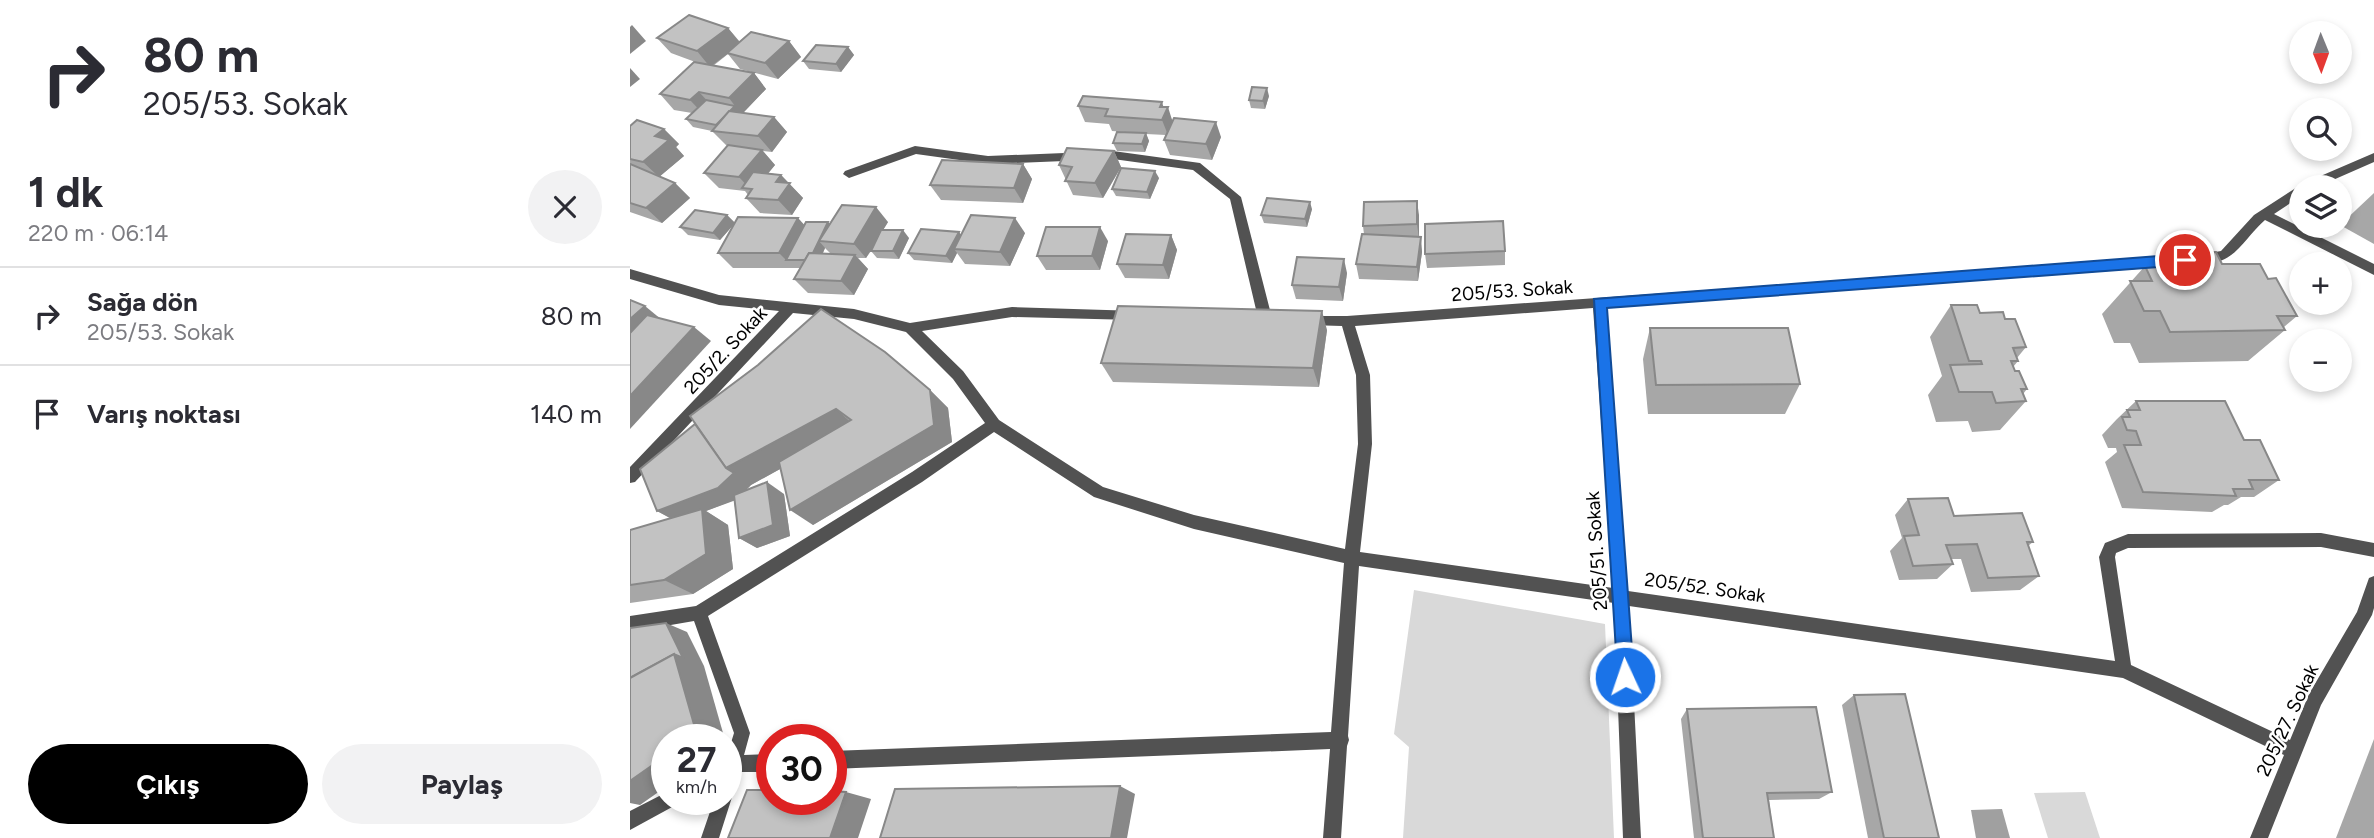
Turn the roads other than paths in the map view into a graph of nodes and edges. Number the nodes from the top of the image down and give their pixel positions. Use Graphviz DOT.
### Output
graph roads {
  1 [pos="2374,158"];
  2 [pos="849,174"];
  3 [pos="2335,175"];
  4 [pos="2289,198"];
  5 [pos="2264,214"];
  6 [pos="2374,270"];
  7 [pos="630,274"];
  8 [pos="1599,303"];
  9 [pos="791,307"];
  10 [pos="1142,315"];
  11 [pos="1346,321"];
  12 [pos="910,328"];
  13 [pos="994,424"];
  14 [pos="630,477"];
  15 [pos="2374,550"];
  16 [pos="1352,558"];
  17 [pos="2374,583"];
  18 [pos="1621,596"];
  19 [pos="699,613"];
  20 [pos="2369,617"];
  21 [pos="630,624"];
  22 [pos="2124,670"];
  23 [pos="739,724"];
  24 [pos="1341,740"];
  25 [pos="2293,750"];
  26 [pos="847,759"];
  27 [pos="651,809"];
  28 [pos="717,815"];
  29 [pos="630,821"];
  30 [pos="709,838"];
  31 [pos="1332,838"];
  32 [pos="1632,838"];
  33 [pos="2259,838"];
  1 -- 3 [label="street, 205/53. Sokak"];
  2 -- 11 [label="street, 205/53. Sokak"];
  4 -- 5 [label="street, 205/53. Sokak"];
  5 -- 6 [label="street"];
  5 -- 8 [label="street, 205/53. Sokak"];
  7 -- 9 [label="street, 205/2. Sokak"];
  8 -- 11 [label="street, 205/53. Sokak"];
  8 -- 18 [label="street, 205/51. Sokak"];
  9 -- 12 [label="street"];
  9 -- 14 [label="street, 205/2. Sokak"];
  10 -- 12 [label="street"];
  11 -- 16 [label="street"];
  12 -- 13 [label="street"];
  13 -- 16 [label="street, 205/52. Sokak"];
  13 -- 19 [label="street"];
  15 -- 22 [label="street"];
  16 -- 18 [label="street, 205/52. Sokak"];
  16 -- 24 [label="street"];
  17 -- 20 [label="street, 205/27. Sokak"];
  18 -- 22 [label="street, 205/52. Sokak"];
  18 -- 32 [label="street, 205/51. Sokak"];
  19 -- 21 [label="street"];
  19 -- 23 [label="street"];
  20 -- 25 [label="street, 205/27. Sokak"];
  22 -- 25 [label="street, 205/52. Sokak"];
  24 -- 26 [label="street"];
  24 -- 31 [label="street"];
  25 -- 33 [label="street, 205/27. Sokak"];
  27 -- 29 [label="street"];
  28 -- 30 [label="street"];
}
